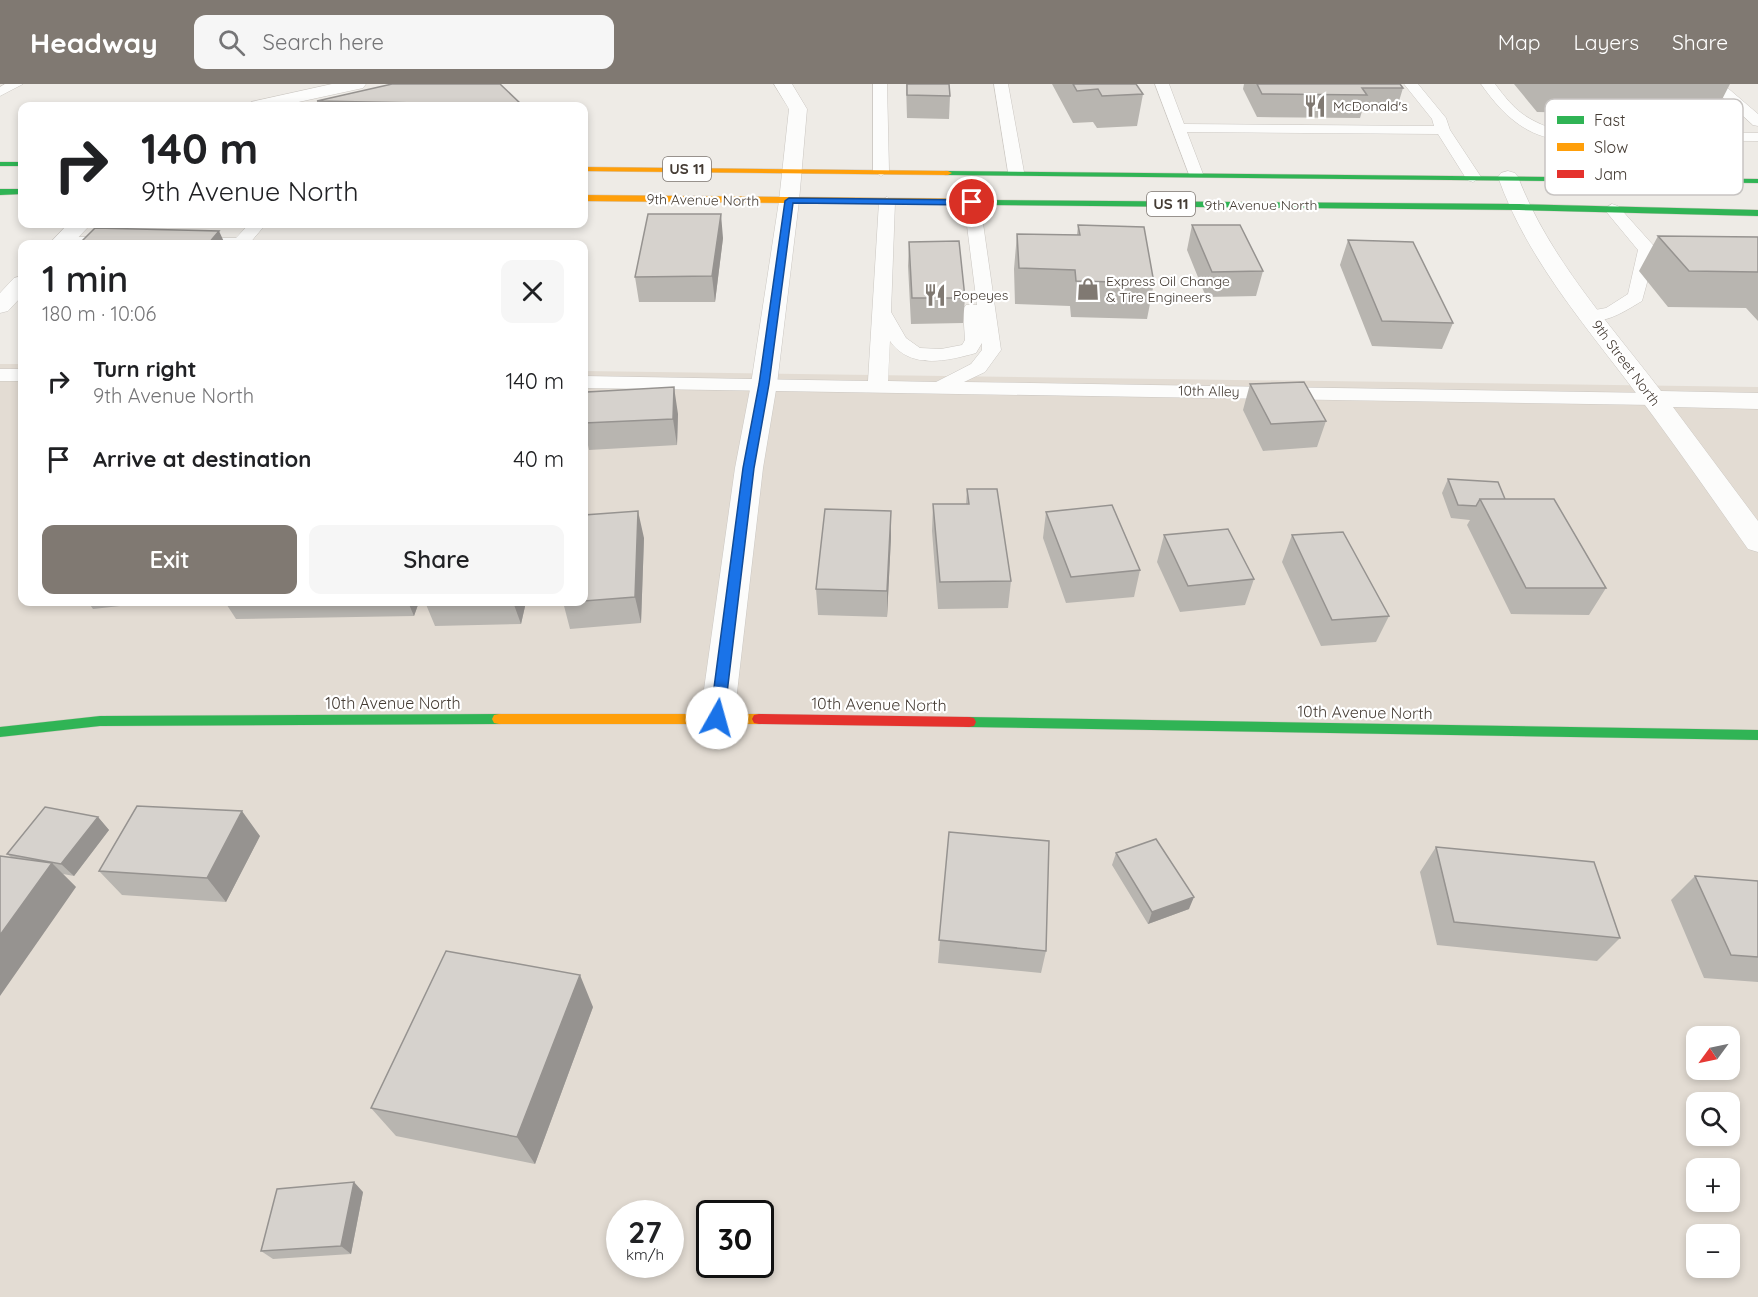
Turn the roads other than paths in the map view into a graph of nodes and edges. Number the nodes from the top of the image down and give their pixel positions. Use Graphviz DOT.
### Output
graph roads {
  1 [pos="16,84"];
  2 [pos="357,84"];
  3 [pos="783,84"];
  4 [pos="880,84"];
  5 [pos="1001,84"];
  6 [pos="1162,84"];
  7 [pos="1412,84"];
  8 [pos="1488,84"];
  9 [pos="1715,84"];
  10 [pos="0,92"];
  11 [pos="1732,99"];
  12 [pos="275,102"];
  13 [pos="1743,109"];
  14 [pos="1758,122"];
  15 [pos="1179,128"];
  16 [pos="1443,130"];
  17 [pos="1545,132"];
  18 [pos="1743,137"];
  19 [pos="1758,137"];
  20 [pos="0,164"];
  21 [pos="18,164"];
  22 [pos="588,169"];
  23 [pos="791,170"];
  24 [pos="881,171"];
  25 [pos="1016,172"];
  26 [pos="1195,174"];
  27 [pos="1473,177"];
  28 [pos="1508,177"];
  29 [pos="1545,177"];
  30 [pos="1743,181"];
  31 [pos="1758,181"];
  32 [pos="0,192"];
  33 [pos="18,192"];
  34 [pos="588,198"];
  35 [pos="789,201"];
  36 [pos="887,202"];
  37 [pos="972,202"];
  38 [pos="1519,207"];
  39 [pos="1612,209"];
  40 [pos="1758,213"];
  41 [pos="76,228"];
  42 [pos="254,228"];
  43 [pos="64,240"];
  44 [pos="244,240"];
  45 [pos="1647,249"];
  46 [pos="976,263"];
  47 [pos="1696,263"];
  48 [pos="18,287"];
  49 [pos="0,306"];
  50 [pos="882,314"];
  51 [pos="1590,316"];
  52 [pos="0,375"];
  53 [pos="18,375"];
  54 [pos="588,382"];
  55 [pos="764,384"];
  56 [pos="878,386"];
  57 [pos="938,386"];
  58 [pos="1654,399"];
  59 [pos="1758,401"];
  60 [pos="1758,542"];
  61 [pos="717,718"];
  62 [pos="0,732"];
  63 [pos="1758,735"];
  1 -- 10 [label="lane"];
  2 -- 12 [label="street"];
  3 -- 23 [label="street"];
  4 -- 24 [label="lane"];
  5 -- 25 [label="lane"];
  6 -- 15 [label="lane"];
  7 -- 16 [label="lane"];
  8 -- 17 [label="lane"];
  9 -- 11 [label="lane"];
  13 -- 14 [label="lane"];
  15 -- 16 [label="lane"];
  15 -- 26 [label="lane"];
  16 -- 27 [label="lane"];
  18 -- 19 [label="lane"];
  20 -- 21 [label="main road"];
  22 -- 23 [label="main road, 9th Avenue North / US 11"];
  23 -- 24 [label="main road, 9th Avenue North / US 11"];
  23 -- 35 [label="street"];
  24 -- 25 [label="main road, 9th Avenue North / US 11"];
  25 -- 26 [label="main road, 9th Avenue North / US 11"];
  26 -- 27 [label="main road, 9th Avenue North / US 11"];
  27 -- 28 [label="main road, 9th Avenue North / US 11"];
  28 -- 29 [label="main road, 9th Avenue North / US 11"];
  28 -- 38 [label="street, 9th Street North"];
  30 -- 31 [label="main road, 9th Avenue North / US 11"];
  32 -- 33 [label="main road"];
  34 -- 35 [label="main road, 9th Avenue North / US 11"];
  35 -- 36 [label="main road, 9th Avenue North / US 11"];
  35 -- 55 [label="street"];
  36 -- 37 [label="main road, 9th Avenue North / US 11"];
  36 -- 50 [label="lane"];
  37 -- 38 [label="main road, 9th Avenue North / US 11"];
  37 -- 46 [label="lane"];
  38 -- 39 [label="main road, 9th Avenue North / US 11"];
  38 -- 51 [label="street, 9th Street North"];
  39 -- 40 [label="main road, 9th Avenue North / US 11"];
  39 -- 45 [label="lane"];
  41 -- 43 [label="street"];
  42 -- 44 [label="lane"];
  45 -- 47 [label="lane"];
  45 -- 51 [label="lane"];
  46 -- 50 [label="lane"];
  46 -- 57 [label="lane"];
  48 -- 49 [label="street"];
  50 -- 56 [label="lane"];
  51 -- 58 [label="street, 9th Street North"];
  52 -- 53 [label="lane"];
  54 -- 55 [label="lane, 10th Alley"];
  55 -- 56 [label="lane, 10th Alley"];
  55 -- 61 [label="street"];
  56 -- 57 [label="lane, 10th Alley"];
  57 -- 58 [label="lane, 10th Alley"];
  58 -- 59 [label="street"];
  58 -- 60 [label="street, 9th Street North"];
  61 -- 62 [label="main road, 10th Avenue North"];
  61 -- 63 [label="main road, 10th Avenue North"];
}
